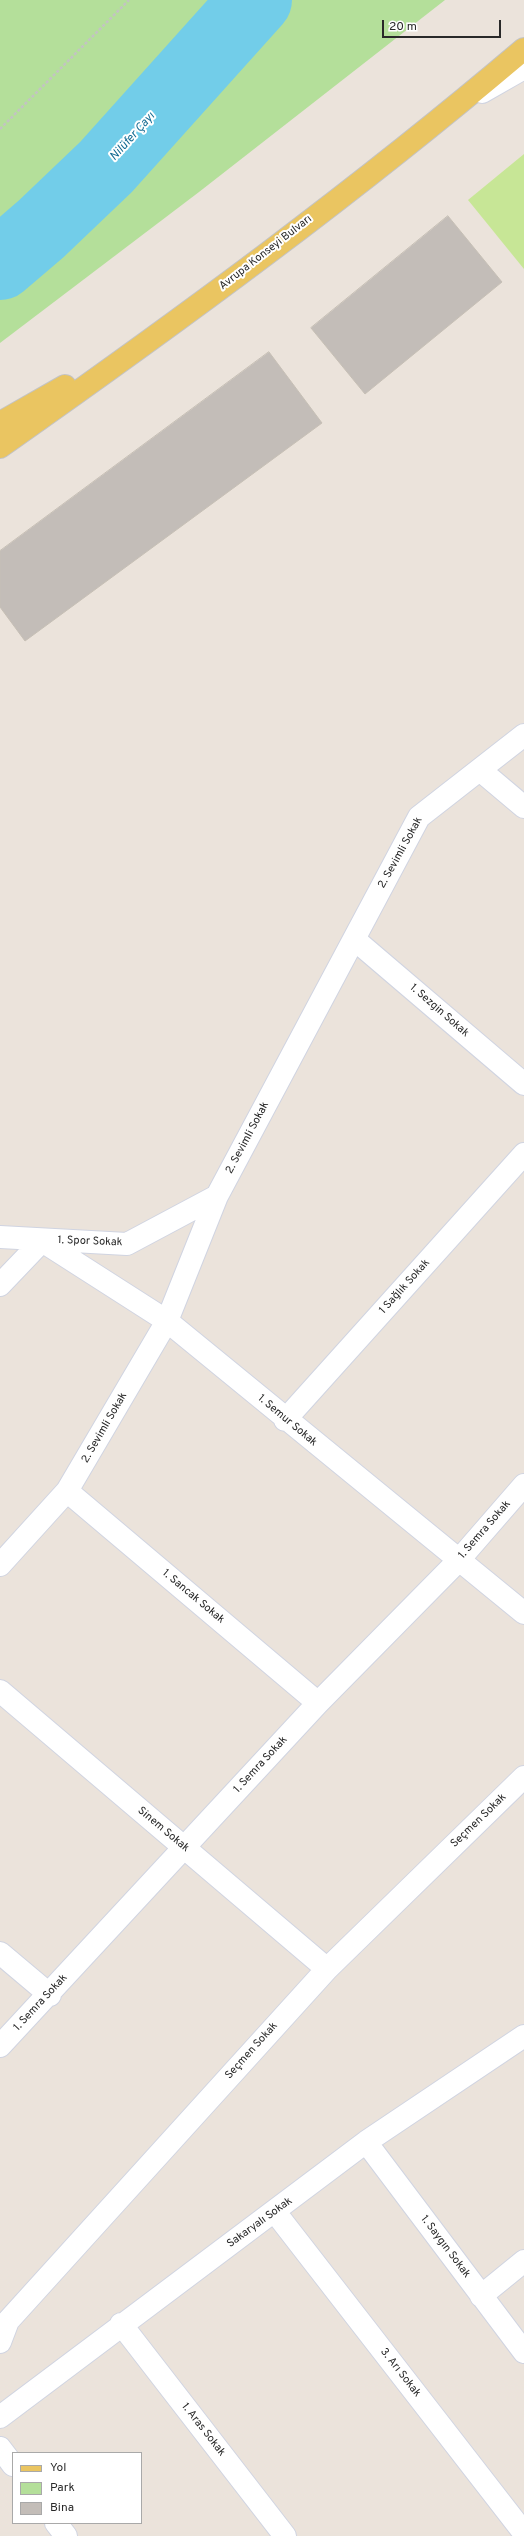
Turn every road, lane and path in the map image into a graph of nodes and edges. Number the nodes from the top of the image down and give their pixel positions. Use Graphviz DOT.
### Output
graph roads {
  1 [pos="129,0"];
  2 [pos="524,49"];
  3 [pos="524,68"];
  4 [pos="458,105"];
  5 [pos="0,129"];
  6 [pos="171,327"];
  7 [pos="0,422"];
  8 [pos="0,447"];
  9 [pos="524,735"];
  10 [pos="480,770"];
  11 [pos="524,807"];
  12 [pos="354,939"];
  13 [pos="524,1084"];
  14 [pos="524,1154"];
  15 [pos="217,1196"];
  16 [pos="0,1237"];
  17 [pos="42,1241"];
  18 [pos="0,1284"];
  19 [pos="167,1321"];
  20 [pos="286,1420"];
  21 [pos="524,1485"];
  22 [pos="67,1491"];
  23 [pos="458,1561"];
  24 [pos="0,1565"];
  25 [pos="524,1613"];
  26 [pos="0,1691"];
  27 [pos="318,1703"];
  28 [pos="524,1777"];
  29 [pos="184,1848"];
  30 [pos="0,1953"];
  31 [pos="326,1969"];
  32 [pos="50,1995"];
  33 [pos="524,2036"];
  34 [pos="0,2046"];
  35 [pos="366,2142"];
  36 [pos="275,2212"];
  37 [pos="524,2261"];
  38 [pos="481,2296"];
  39 [pos="121,2324"];
  40 [pos="0,2342"];
  41 [pos="524,2352"];
  42 [pos="0,2416"];
  43 [pos="0,2448"];
  44 [pos="12,2464"];
  45 [pos="57,2524"];
  46 [pos="524,2533"];
  47 [pos="66,2536"];
  48 [pos="285,2536"];
  1 -- 5 [label="path"];
  2 -- 4 [label="main road, Avrupa Konseyi Bulvarı"];
  3 -- 4 [label="street"];
  4 -- 6 [label="main road, Avrupa Konseyi Bulvarı"];
  6 -- 7 [label="main road"];
  6 -- 8 [label="main road, Avrupa Konseyi Bulvarı"];
  9 -- 10 [label="street, 2. Sevimli Sokak"];
  10 -- 11 [label="street"];
  10 -- 12 [label="street, 2. Sevimli Sokak"];
  12 -- 13 [label="street, 1. Sezgin Sokak"];
  12 -- 15 [label="street, 2. Sevimli Sokak"];
  14 -- 20 [label="street, 1 Sağlık Sokak"];
  15 -- 17 [label="street, 1. Spor Sokak"];
  15 -- 19 [label="street, 2. Sevimli Sokak"];
  16 -- 17 [label="street, 1. Spor Sokak"];
  17 -- 18 [label="street"];
  17 -- 19 [label="street, 1. Semur Sokak"];
  19 -- 20 [label="street, 1. Semur Sokak"];
  19 -- 22 [label="street, 2. Sevimli Sokak"];
  20 -- 23 [label="street, 1. Semur Sokak"];
  21 -- 23 [label="street, 1. Semra Sokak"];
  22 -- 24 [label="street, 2. Sevimli Sokak"];
  22 -- 27 [label="street, 1. Sancak Sokak"];
  23 -- 25 [label="street, 1. Semur Sokak"];
  23 -- 27 [label="street, 1. Semra Sokak"];
  26 -- 29 [label="street, Sinem Sokak"];
  27 -- 29 [label="street, 1. Semra Sokak"];
  28 -- 31 [label="street, Seçmen Sokak"];
  29 -- 31 [label="street, Sinem Sokak"];
  29 -- 32 [label="street, 1. Semra Sokak"];
  30 -- 32 [label="street"];
  31 -- 40 [label="street, Seçmen Sokak"];
  32 -- 34 [label="street, 1. Semra Sokak"];
  33 -- 35 [label="street, Sakaryalı Sokak"];
  35 -- 36 [label="street, Sakaryalı Sokak"];
  35 -- 38 [label="street, 1. Saygın Sokak"];
  36 -- 39 [label="street, Sakaryalı Sokak"];
  36 -- 46 [label="street, 3. Arı Sokak"];
  37 -- 38 [label="street"];
  38 -- 41 [label="street, 1. Saygın Sokak"];
  39 -- 42 [label="street, Sakaryalı Sokak"];
  39 -- 48 [label="street, 1. Aras Sokak"];
  43 -- 44 [label="street"];
  45 -- 47 [label="street"];
}
